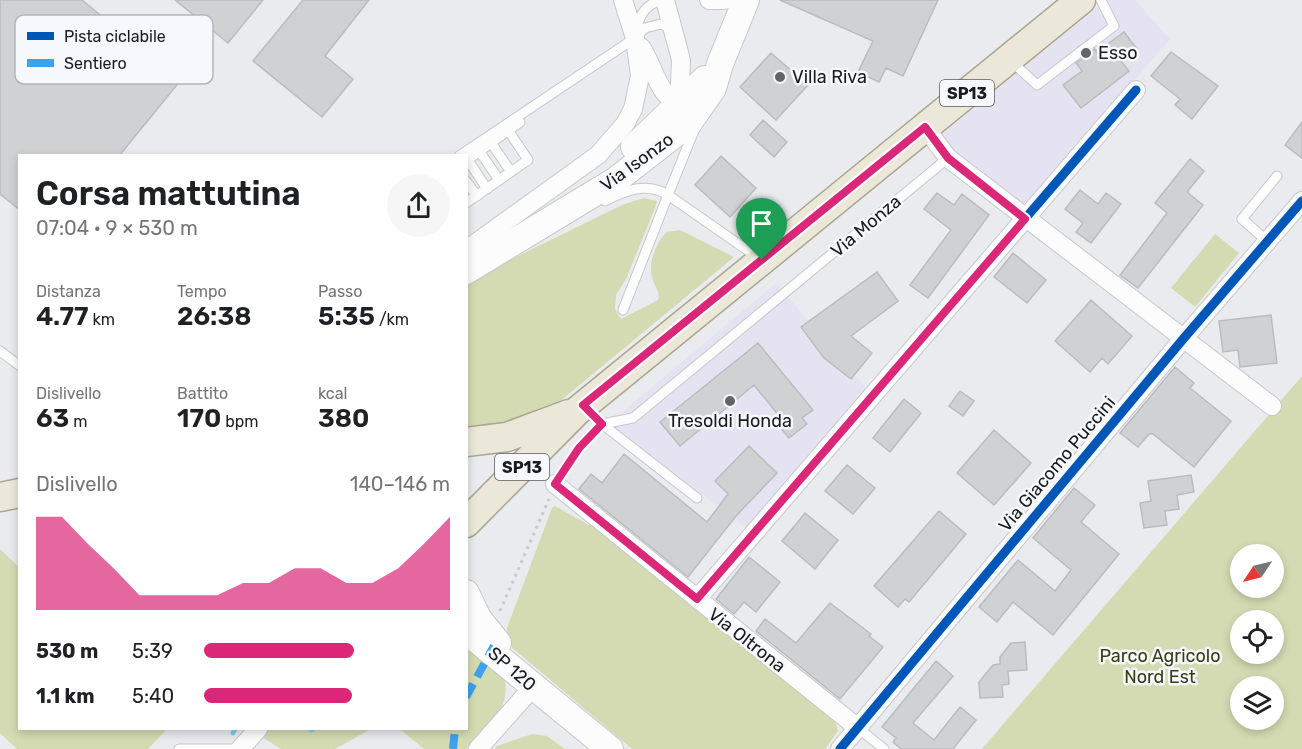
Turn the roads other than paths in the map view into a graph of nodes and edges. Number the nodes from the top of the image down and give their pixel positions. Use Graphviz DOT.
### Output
graph roads {
  1 [pos="623,0"];
  2 [pos="660,0"];
  3 [pos="665,0"];
  4 [pos="709,0"];
  5 [pos="725,0"];
  6 [pos="746,0"];
  7 [pos="1081,0"];
  8 [pos="1101,0"];
  9 [pos="675,33"];
  10 [pos="635,38"];
  11 [pos="1009,59"];
  12 [pos="720,64"];
  13 [pos="1136,90"];
  14 [pos="699,98"];
  15 [pos="925,127"];
  16 [pos="507,128"];
  17 [pos="492,144"];
  18 [pos="480,152"];
  19 [pos="468,157"];
  20 [pos="468,158"];
  21 [pos="948,158"];
  22 [pos="468,163"];
  23 [pos="511,172"];
  24 [pos="1277,176"];
  25 [pos="499,180"];
  26 [pos="468,184"];
  27 [pos="487,189"];
  28 [pos="668,195"];
  29 [pos="477,196"];
  30 [pos="1302,201"];
  31 [pos="468,202"];
  32 [pos="1025,219"];
  33 [pos="1268,241"];
  34 [pos="472,259"];
  35 [pos="762,260"];
  36 [pos="623,310"];
  37 [pos="1184,338"];
  38 [pos="0,351"];
  39 [pos="18,364"];
  40 [pos="1272,406"];
  41 [pos="587,413"];
  42 [pos="468,442"];
  43 [pos="555,484"];
  44 [pos="18,494"];
  45 [pos="0,497"];
  46 [pos="697,498"];
  47 [pos="468,521"];
  48 [pos="468,597"];
  49 [pos="697,599"];
  50 [pos="468,632"];
  51 [pos="534,687"];
  52 [pos="858,728"];
  53 [pos="257,730"];
  54 [pos="214,748"];
  55 [pos="179,749"];
  56 [pos="240,749"];
  57 [pos="478,749"];
  58 [pos="610,749"];
  59 [pos="840,749"];
  60 [pos="884,749"];
  1 -- 10 [label="street"];
  2 -- 10 [label="lane"];
  3 -- 9 [label="street"];
  4 -- 5 [label="street"];
  6 -- 12 [label="street, Via Isonzo"];
  7 -- 11 [label="main road, SP13"];
  8 -- 11 [label="lane"];
  9 -- 10 [label="lane"];
  9 -- 14 [label="street"];
  10 -- 14 [label="street"];
  10 -- 16 [label="lane"];
  10 -- 34 [label="street"];
  11 -- 15 [label="main road, SP13"];
  12 -- 14 [label="street"];
  12 -- 14 [label="street, Via Isonzo"];
  13 -- 32 [label="street"];
  14 -- 28 [label="lane"];
  14 -- 34 [label="street"];
  14 -- 34 [label="street, Via Isonzo"];
  15 -- 21 [label="street"];
  15 -- 35 [label="main road, SP13"];
  16 -- 17 [label="lane"];
  16 -- 19 [label="lane"];
  16 -- 23 [label="lane"];
  17 -- 18 [label="lane"];
  17 -- 23 [label="lane"];
  18 -- 20 [label="lane"];
  18 -- 25 [label="lane"];
  21 -- 32 [label="street"];
  21 -- 41 [label="lane, Via Monza"];
  22 -- 27 [label="lane"];
  23 -- 25 [label="lane"];
  24 -- 33 [label="lane"];
  25 -- 27 [label="lane"];
  26 -- 29 [label="lane"];
  27 -- 29 [label="lane"];
  28 -- 34 [label="lane"];
  28 -- 35 [label="lane"];
  28 -- 36 [label="lane"];
  29 -- 31 [label="lane"];
  30 -- 33 [label="street, Via Giacomo Puccini"];
  32 -- 37 [label="street"];
  32 -- 49 [label="street"];
  33 -- 37 [label="street, Via Giacomo Puccini"];
  35 -- 41 [label="main road, SP13"];
  37 -- 40 [label="street"];
  37 -- 52 [label="street, Via Giacomo Puccini"];
  38 -- 39 [label="lane"];
  41 -- 42 [label="main road, SP13"];
  41 -- 46 [label="lane"];
  41 -- 47 [label="main road, SP13"];
  43 -- 49 [label="street, Via Oltrona"];
  44 -- 45 [label="main road"];
  48 -- 51 [label="street"];
  49 -- 52 [label="street, Via Oltrona"];
  50 -- 51 [label="street, SP 120"];
  51 -- 57 [label="street"];
  51 -- 58 [label="street, SP 120"];
  52 -- 59 [label="street, Via Giacomo Puccini"];
  52 -- 60 [label="lane, Via Oltrona"];
  53 -- 56 [label="street"];
  54 -- 55 [label="lane"];
  54 -- 56 [label="lane"];
}
